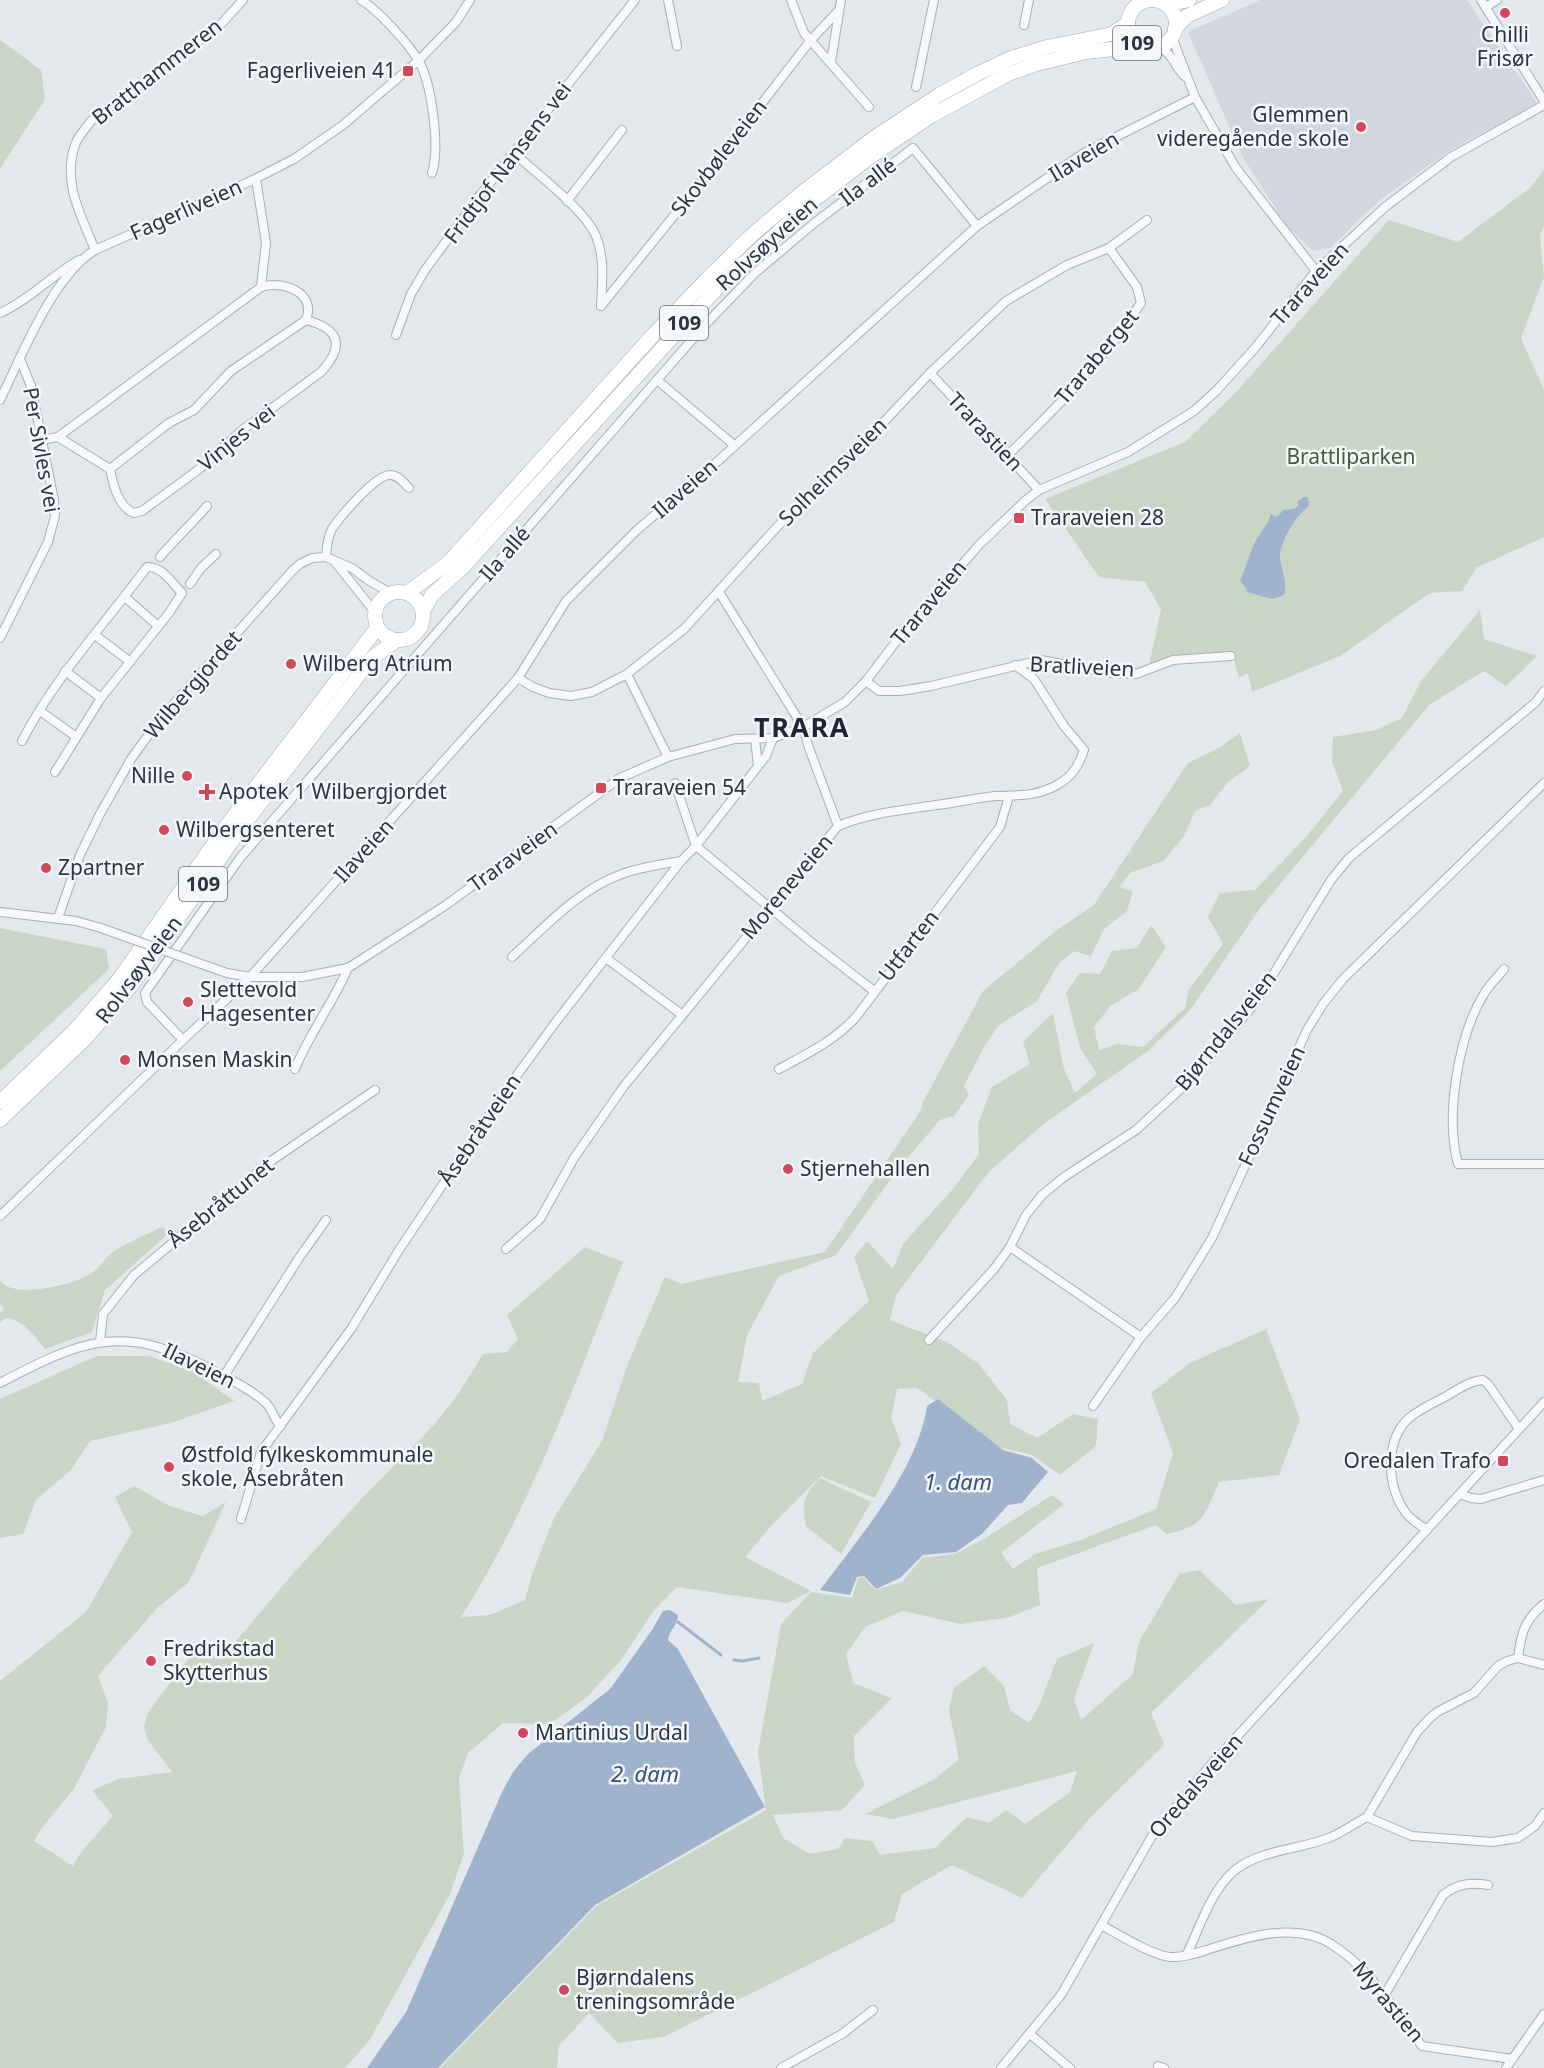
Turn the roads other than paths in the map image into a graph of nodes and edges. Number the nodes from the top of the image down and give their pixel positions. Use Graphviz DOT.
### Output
graph roads {
  1 [pos="243,0"];
  2 [pos="361,0"];
  3 [pos="470,0"];
  4 [pos="635,0"];
  5 [pos="668,0"];
  6 [pos="791,0"];
  7 [pos="841,0"];
  8 [pos="934,0"];
  9 [pos="1029,0"];
  10 [pos="1150,0"];
  11 [pos="1189,0"];
  12 [pos="1222,0"];
  13 [pos="1497,0"];
  14 [pos="1136,3"];
  15 [pos="1483,4"];
  16 [pos="1166,5"];
  17 [pos="839,10"];
  18 [pos="1128,24"];
  19 [pos="1023,25"];
  20 [pos="1174,33"];
  21 [pos="810,41"];
  22 [pos="1141,45"];
  23 [pos="677,46"];
  24 [pos="1159,47"];
  25 [pos="419,60"];
  26 [pos="831,62"];
  27 [pos="1187,77"];
  28 [pos="916,87"];
  29 [pos="1195,97"];
  30 [pos="1544,103"];
  31 [pos="869,107"];
  32 [pos="622,130"];
  33 [pos="514,153"];
  34 [pos="432,173"];
  35 [pos="256,179"];
  36 [pos="567,201"];
  37 [pos="1147,219"];
  38 [pos="977,226"];
  39 [pos="1109,248"];
  40 [pos="95,250"];
  41 [pos="82,258"];
  42 [pos="1316,271"];
  43 [pos="261,288"];
  44 [pos="0,313"];
  45 [pos="306,320"];
  46 [pos="396,335"];
  47 [pos="20,359"];
  48 [pos="930,373"];
  49 [pos="657,380"];
  50 [pos="0,400"];
  51 [pos="58,438"];
  52 [pos="41,440"];
  53 [pos="734,445"];
  54 [pos="1007,456"];
  55 [pos="110,469"];
  56 [pos="409,488"];
  57 [pos="1039,490"];
  58 [pos="207,506"];
  59 [pos="216,554"];
  60 [pos="160,557"];
  61 [pos="326,557"];
  62 [pos="334,562"];
  63 [pos="190,584"];
  64 [pos="407,592"];
  65 [pos="719,592"];
  66 [pos="390,593"];
  67 [pos="125,597"];
  68 [pos="374,611"];
  69 [pos="423,611"];
  70 [pos="158,626"];
  71 [pos="377,628"];
  72 [pos="95,634"];
  73 [pos="0,638"];
  74 [pos="397,640"];
  75 [pos="1231,656"];
  76 [pos="129,661"];
  77 [pos="1015,665"];
  78 [pos="65,671"];
  79 [pos="627,674"];
  80 [pos="518,678"];
  81 [pos="866,681"];
  82 [pos="1544,691"];
  83 [pos="101,698"];
  84 [pos="40,711"];
  85 [pos="803,727"];
  86 [pos="75,736"];
  87 [pos="773,738"];
  88 [pos="755,739"];
  89 [pos="21,741"];
  90 [pos="668,757"];
  91 [pos="758,766"];
  92 [pos="55,772"];
  93 [pos="675,783"];
  94 [pos="1544,783"];
  95 [pos="1009,796"];
  96 [pos="838,826"];
  97 [pos="696,846"];
  98 [pos="681,861"];
  99 [pos="771,907"];
  100 [pos="0,912"];
  101 [pos="58,918"];
  102 [pos="512,957"];
  103 [pos="606,958"];
  104 [pos="348,968"];
  105 [pos="1504,969"];
  106 [pos="250,978"];
  107 [pos="874,991"];
  108 [pos="681,1014"];
  109 [pos="183,1040"];
  110 [pos="295,1069"];
  111 [pos="779,1069"];
  112 [pos="375,1090"];
  113 [pos="0,1102"];
  114 [pos="0,1120"];
  115 [pos="1544,1164"];
  116 [pos="0,1216"];
  117 [pos="326,1220"];
  118 [pos="1010,1247"];
  119 [pos="506,1249"];
  120 [pos="1141,1337"];
  121 [pos="929,1340"];
  122 [pos="100,1342"];
  123 [pos="224,1376"];
  124 [pos="0,1383"];
  125 [pos="1544,1402"];
  126 [pos="1094,1406"];
  127 [pos="281,1426"];
  128 [pos="1519,1429"];
  129 [pos="1544,1480"];
  130 [pos="1460,1494"];
  131 [pos="241,1519"];
  132 [pos="1427,1530"];
  133 [pos="1544,1604"];
  134 [pos="1518,1658"];
  135 [pos="1544,1665"];
  136 [pos="1544,1813"];
  137 [pos="1367,1817"];
  138 [pos="1488,1885"];
  139 [pos="1101,1925"];
  140 [pos="1187,1954"];
  141 [pos="1384,1996"];
  142 [pos="873,2010"];
  143 [pos="1544,2014"];
  144 [pos="1030,2034"];
  145 [pos="1512,2059"];
  146 [pos="781,2068"];
  147 [pos="1001,2068"];
  148 [pos="1070,2068"];
  149 [pos="1506,2068"];
  1 -- 40 [label="street, Bratthammeren"];
  2 -- 25 [label="street"];
  3 -- 25 [label="street, Fagerliveien"];
  4 -- 33 [label="street, Fridtjof Nansens vei"];
  5 -- 23 [label="street"];
  6 -- 21 [label="street"];
  7 -- 17 [label="street"];
  8 -- 28 [label="street"];
  9 -- 19 [label="street"];
  10 -- 14 [label="main road, 109"];
  10 -- 16 [label="main road, 109"];
  11 -- 16 [label="main road, 109"];
  12 -- 20 [label="main road, 109"];
  13 -- 15 [label="street"];
  14 -- 18 [label="main road, 109"];
  15 -- 30 [label="street"];
  16 -- 20 [label="main road, 109"];
  17 -- 21 [label="street, Skovbøleveien"];
  17 -- 26 [label="street"];
  18 -- 22 [label="main road, 109"];
  18 -- 64 [label="main road, Rolvsøyveien / 109"];
  20 -- 24 [label="main road, 109"];
  20 -- 27 [label="street"];
  21 -- 26 [label="street"];
  21 -- 36 [label="street, Skovbøleveien"];
  22 -- 24 [label="main road, 109"];
  22 -- 69 [label="main road, Rolvsøyveien / 109"];
  24 -- 27 [label="street"];
  25 -- 34 [label="street"];
  25 -- 35 [label="street, Fagerliveien"];
  26 -- 31 [label="street"];
  27 -- 29 [label="street"];
  29 -- 38 [label="street, Ilaveien"];
  29 -- 42 [label="street"];
  30 -- 42 [label="street, Traraveien"];
  32 -- 36 [label="street"];
  33 -- 36 [label="street"];
  33 -- 46 [label="street, Fridtjof Nansens vei"];
  35 -- 40 [label="street, Fagerliveien"];
  35 -- 43 [label="street"];
  37 -- 39 [label="street, Solheimsveien"];
  38 -- 49 [label="street, Ila allé"];
  38 -- 53 [label="street, Ilaveien"];
  39 -- 48 [label="street, Solheimsveien"];
  39 -- 54 [label="street, Traraberget"];
  40 -- 41 [label="street, Fagerliveien"];
  41 -- 44 [label="street"];
  41 -- 47 [label="street, Fagerliveien"];
  42 -- 57 [label="street, Traraveien"];
  43 -- 45 [label="street"];
  43 -- 51 [label="street"];
  45 -- 55 [label="street"];
  45 -- 55 [label="street, Vinjes vei"];
  47 -- 50 [label="street, Fagerliveien"];
  47 -- 52 [label="street, Per Sivles vei"];
  48 -- 54 [label="street, Trarastien"];
  48 -- 65 [label="street, Solheimsveien"];
  49 -- 53 [label="street, Ilaveien"];
  49 -- 109 [label="street, Ila allé"];
  51 -- 52 [label="street"];
  51 -- 55 [label="street"];
  52 -- 73 [label="street, Per Sivles vei"];
  53 -- 80 [label="street, Ilaveien"];
  54 -- 57 [label="street, Trarastien"];
  56 -- 61 [label="street"];
  57 -- 81 [label="street, Traraveien"];
  58 -- 60 [label="street"];
  59 -- 63 [label="street"];
  61 -- 62 [label="street"];
  61 -- 101 [label="street, Wilbergjordet"];
  62 -- 66 [label="street"];
  62 -- 68 [label="street"];
  64 -- 66 [label="main road, 109"];
  64 -- 69 [label="main road"];
  65 -- 79 [label="street, Solheimsveien"];
  65 -- 85 [label="street"];
  66 -- 68 [label="main road"];
  67 -- 70 [label="street"];
  67 -- 70 [label="street"];
  67 -- 72 [label="street"];
  68 -- 71 [label="main road"];
  69 -- 74 [label="main road, 109"];
  70 -- 76 [label="street"];
  71 -- 74 [label="main road"];
  71 -- 113 [label="main road, Rolvsøyveien / 109"];
  72 -- 76 [label="street"];
  72 -- 78 [label="street"];
  74 -- 114 [label="main road, Rolvsøyveien / 109"];
  75 -- 77 [label="street, Bratliveien"];
  76 -- 83 [label="street"];
  77 -- 81 [label="street, Bratliveien"];
  77 -- 95 [label="street, Moreneveien"];
  78 -- 83 [label="street"];
  78 -- 84 [label="street"];
  79 -- 80 [label="street, Solheimsveien"];
  79 -- 90 [label="street"];
  80 -- 106 [label="street, Ilaveien"];
  81 -- 85 [label="street, Traraveien"];
  82 -- 118 [label="street, Bjørndalsveien"];
  83 -- 86 [label="street"];
  84 -- 86 [label="street"];
  84 -- 89 [label="street"];
  85 -- 87 [label="street, Traraveien"];
  85 -- 96 [label="street"];
  86 -- 92 [label="street"];
  87 -- 88 [label="street, Traraveien"];
  87 -- 91 [label="street, Åsebråtveien"];
  88 -- 90 [label="street, Traraveien"];
  88 -- 91 [label="street"];
  90 -- 104 [label="street, Traraveien"];
  91 -- 97 [label="street, Åsebråtveien"];
  93 -- 97 [label="street"];
  94 -- 120 [label="street, Fossumveien"];
  95 -- 96 [label="street, Moreneveien"];
  95 -- 107 [label="street, Utfarten"];
  96 -- 99 [label="street, Moreneveien"];
  97 -- 98 [label="street, Åsebråtveien"];
  97 -- 99 [label="street"];
  98 -- 102 [label="street"];
  98 -- 103 [label="street, Åsebråtveien"];
  99 -- 107 [label="street"];
  99 -- 108 [label="street, Moreneveien"];
  100 -- 101 [label="street, Traraveien"];
  101 -- 106 [label="street, Traraveien, bridge"];
  103 -- 108 [label="street"];
  103 -- 127 [label="street, Åsebråtveien"];
  104 -- 106 [label="street, Traraveien"];
  104 -- 110 [label="street"];
  105 -- 115 [label="street"];
  106 -- 109 [label="street, Ilaveien"];
  107 -- 111 [label="street, Utfarten"];
  108 -- 119 [label="street, Moreneveien"];
  109 -- 116 [label="street, Ilaveien"];
  112 -- 122 [label="street, Åsebråttunet"];
  117 -- 123 [label="street"];
  118 -- 120 [label="street"];
  118 -- 121 [label="street, Bjørndalsveien"];
  120 -- 126 [label="street, Fossumveien"];
  122 -- 123 [label="street, Ilaveien"];
  122 -- 124 [label="street, Ilaveien"];
  123 -- 127 [label="street, Ilaveien"];
  125 -- 128 [label="street, Oredalsveien"];
  127 -- 131 [label="street, Åsebråtveien"];
  128 -- 130 [label="street, Oredalsveien"];
  128 -- 132 [label="street"];
  129 -- 130 [label="street"];
  130 -- 132 [label="street, Oredalsveien"];
  132 -- 139 [label="street, Oredalsveien"];
  133 -- 134 [label="street"];
  134 -- 135 [label="street"];
  134 -- 137 [label="street"];
  136 -- 137 [label="street"];
  137 -- 140 [label="street"];
  138 -- 141 [label="street"];
  139 -- 140 [label="street, Myrastien"];
  139 -- 144 [label="street, Oredalsveien"];
  140 -- 141 [label="street, Myrastien"];
  141 -- 145 [label="street, Myrastien"];
  142 -- 146 [label="street"];
  143 -- 145 [label="street"];
  144 -- 147 [label="street, Oredalsveien"];
  144 -- 148 [label="street"];
  145 -- 149 [label="street"];
}
